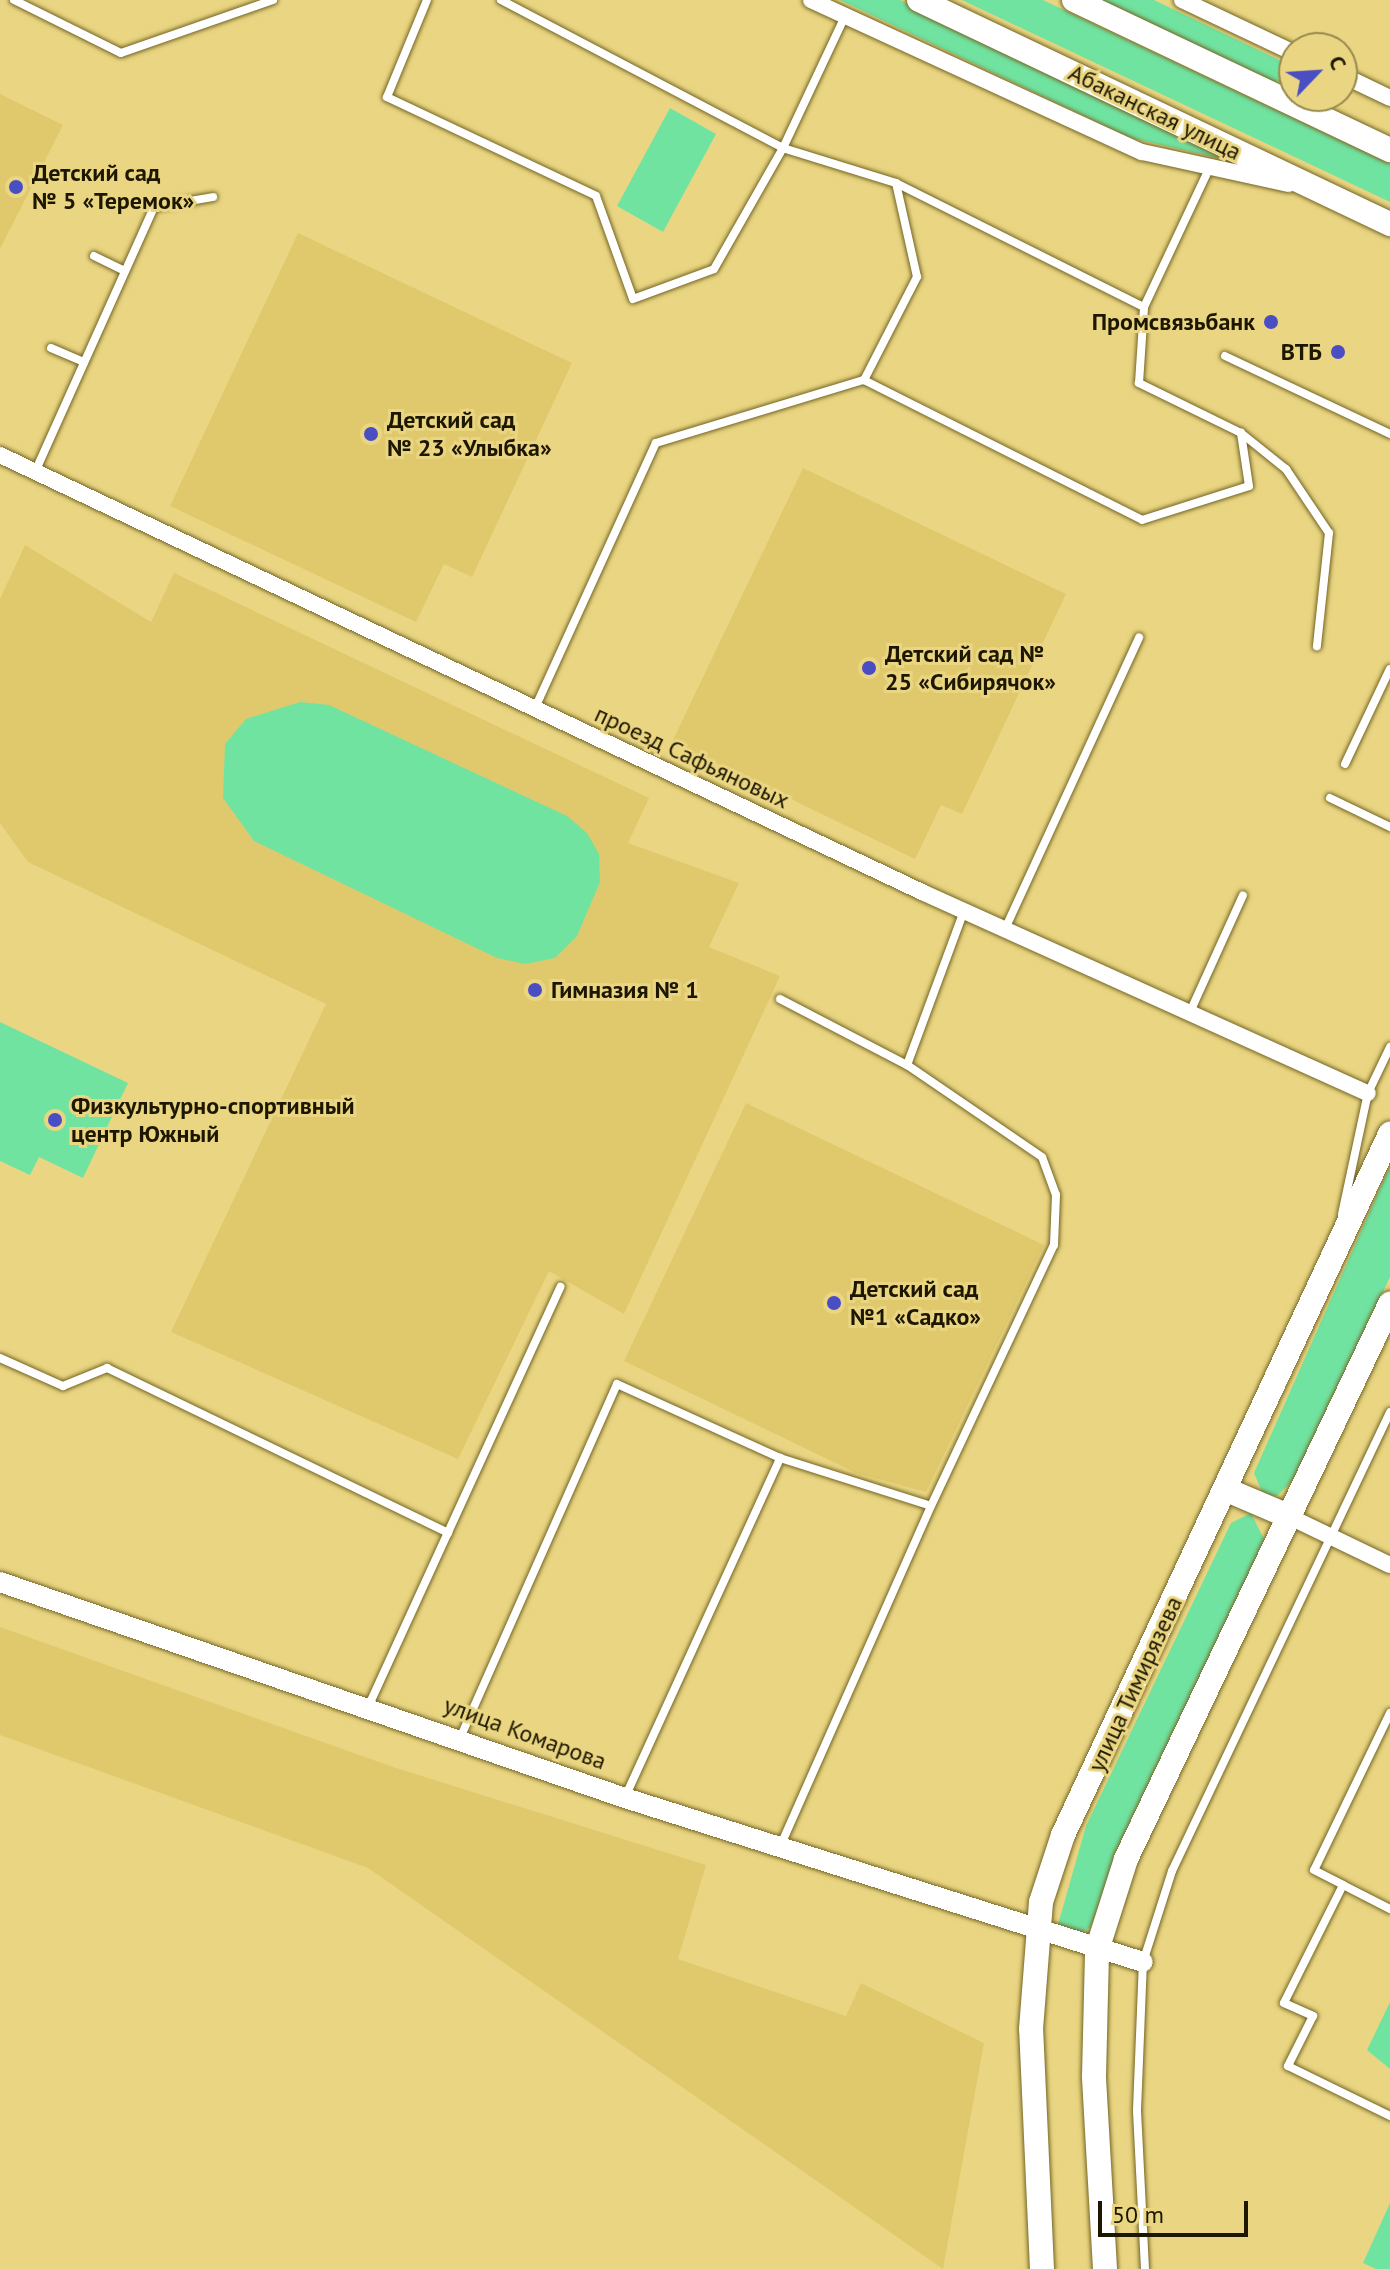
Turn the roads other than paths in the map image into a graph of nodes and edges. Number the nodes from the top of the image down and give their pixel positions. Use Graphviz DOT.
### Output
graph roads {
  1 [pos="14,0"];
  2 [pos="273,0"];
  3 [pos="427,0"];
  4 [pos="501,0"];
  5 [pos="811,0"];
  6 [pos="919,0"];
  7 [pos="1074,0"];
  8 [pos="1182,0"];
  9 [pos="845,16"];
  10 [pos="1278,45"];
  11 [pos="1358,83"];
  12 [pos="1390,98"];
  13 [pos="783,148"];
  14 [pos="1390,150"];
  15 [pos="1210,167"];
  16 [pos="896,183"];
  17 [pos="1322,192"];
  18 [pos="213,197"];
  19 [pos="1390,224"];
  20 [pos="94,256"];
  21 [pos="125,271"];
  22 [pos="1144,307"];
  23 [pos="51,348"];
  24 [pos="1225,356"];
  25 [pos="84,362"];
  26 [pos="864,380"];
  27 [pos="1241,433"];
  28 [pos="1390,434"];
  29 [pos="0,455"];
  30 [pos="35,472"];
  31 [pos="1139,637"];
  32 [pos="1317,646"];
  33 [pos="1390,669"];
  34 [pos="535,708"];
  35 [pos="1345,764"];
  36 [pos="1330,798"];
  37 [pos="1390,827"];
  38 [pos="1243,895"];
  39 [pos="964,911"];
  40 [pos="1004,929"];
  41 [pos="780,999"];
  42 [pos="1190,1013"];
  43 [pos="1390,1047"];
  44 [pos="907,1065"];
  45 [pos="1368,1093"];
  46 [pos="1390,1134"];
  47 [pos="1332,1263"];
  48 [pos="560,1287"];
  49 [pos="1390,1304"];
  50 [pos="0,1358"];
  51 [pos="1390,1412"];
  52 [pos="780,1458"];
  53 [pos="1227,1490"];
  54 [pos="931,1506"];
  55 [pos="1288,1516"];
  56 [pos="448,1533"];
  57 [pos="1329,1535"];
  58 [pos="1390,1565"];
  59 [pos="0,1582"];
  60 [pos="369,1705"];
  61 [pos="1390,1713"];
  62 [pos="461,1736"];
  63 [pos="625,1798"];
  64 [pos="780,1846"];
  65 [pos="1343,1885"];
  66 [pos="1390,1909"];
  67 [pos="1034,1928"];
  68 [pos="1097,1950"];
  69 [pos="1143,1962"];
  70 [pos="1390,2116"];
  71 [pos="1042,2269"];
  72 [pos="1105,2269"];
  73 [pos="1145,2269"];
  1 -- 2 [label="lane"];
  3 -- 13 [label="lane"];
  4 -- 13 [label="lane"];
  5 -- 9 [label="street"];
  6 -- 17 [label="main road, Абаканская улица"];
  7 -- 14 [label="main road"];
  8 -- 10 [label="street"];
  9 -- 13 [label="lane"];
  9 -- 15 [label="street"];
  11 -- 12 [label="street"];
  13 -- 16 [label="lane"];
  15 -- 17 [label="street"];
  15 -- 22 [label="lane"];
  16 -- 22 [label="lane"];
  16 -- 26 [label="lane"];
  17 -- 19 [label="main road, Абаканская улица"];
  18 -- 21 [label="lane"];
  20 -- 21 [label="lane"];
  21 -- 25 [label="lane"];
  22 -- 27 [label="lane"];
  23 -- 25 [label="lane"];
  24 -- 28 [label="lane"];
  25 -- 30 [label="lane"];
  26 -- 27 [label="lane"];
  26 -- 34 [label="lane"];
  27 -- 32 [label="lane"];
  29 -- 30 [label="street, проезд Сафьяновых"];
  30 -- 34 [label="street, проезд Сафьяновых"];
  31 -- 40 [label="lane"];
  33 -- 35 [label="lane"];
  34 -- 39 [label="street, проезд Сафьяновых"];
  36 -- 37 [label="lane"];
  38 -- 42 [label="lane"];
  39 -- 40 [label="street, проезд Сафьяновых"];
  39 -- 44 [label="lane"];
  40 -- 42 [label="street, проезд Сафьяновых"];
  41 -- 44 [label="lane"];
  42 -- 45 [label="street, проезд Сафьяновых"];
  43 -- 45 [label="lane"];
  44 -- 54 [label="lane"];
  45 -- 47 [label="lane"];
  46 -- 47 [label="main road, улица Тимирязева"];
  47 -- 53 [label="main road, улица Тимирязева"];
  48 -- 56 [label="lane"];
  49 -- 55 [label="main road"];
  50 -- 56 [label="lane"];
  51 -- 57 [label="lane"];
  52 -- 54 [label="lane"];
  52 -- 62 [label="lane"];
  52 -- 63 [label="lane"];
  53 -- 55 [label="main road"];
  53 -- 67 [label="main road, улица Тимирязева"];
  54 -- 64 [label="lane"];
  55 -- 57 [label="street"];
  55 -- 68 [label="main road"];
  56 -- 60 [label="lane"];
  57 -- 58 [label="street"];
  57 -- 69 [label="lane"];
  59 -- 60 [label="street, улица Комарова"];
  60 -- 62 [label="street, улица Комарова"];
  61 -- 65 [label="lane"];
  62 -- 63 [label="street, улица Комарова"];
  63 -- 64 [label="street, улица Комарова"];
  64 -- 67 [label="street, улица Комарова"];
  65 -- 66 [label="lane"];
  65 -- 70 [label="lane"];
  67 -- 68 [label="street, улица Комарова"];
  67 -- 71 [label="main road, улица Тимирязева"];
  68 -- 69 [label="street, улица Комарова"];
  68 -- 72 [label="main road"];
  69 -- 73 [label="lane"];
}
